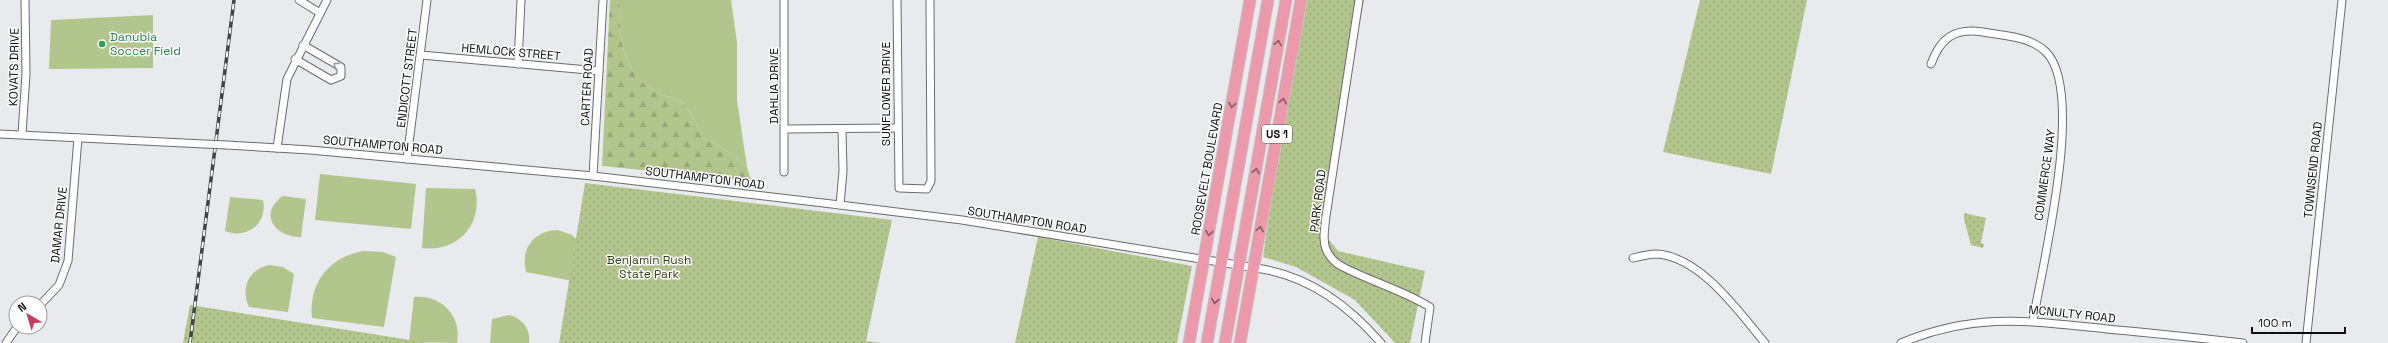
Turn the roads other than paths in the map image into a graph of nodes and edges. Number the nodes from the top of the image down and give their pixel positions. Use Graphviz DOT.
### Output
graph roads {
  1 [pos="25,0"];
  2 [pos="299,0"];
  3 [pos="327,0"];
  4 [pos="428,0"];
  5 [pos="521,0"];
  6 [pos="603,0"];
  7 [pos="784,0"];
  8 [pos="897,0"];
  9 [pos="930,0"];
  10 [pos="1250,0"];
  11 [pos="1268,0"];
  12 [pos="1286,0"];
  13 [pos="1301,0"];
  14 [pos="1359,0"];
  15 [pos="2342,0"];
  16 [pos="320,12"];
  17 [pos="303,45"];
  18 [pos="421,55"];
  19 [pos="295,60"];
  20 [pos="518,64"];
  21 [pos="1930,64"];
  22 [pos="600,72"];
  23 [pos="896,128"];
  24 [pos="786,129"];
  25 [pos="842,130"];
  26 [pos="0,134"];
  27 [pos="22,134"];
  28 [pos="78,138"];
  29 [pos="277,148"];
  30 [pos="407,158"];
  31 [pos="784,172"];
  32 [pos="593,176"];
  33 [pos="840,205"];
  34 [pos="1633,258"];
  35 [pos="1204,259"];
  36 [pos="1221,262"];
  37 [pos="1239,265"];
  38 [pos="1254,267"];
  39 [pos="48,296"];
  40 [pos="2033,321"];
  41 [pos="1189,343"];
  42 [pos="1207,343"];
  43 [pos="1225,343"];
  44 [pos="1240,343"];
  45 [pos="1381,343"];
  46 [pos="1425,343"];
  47 [pos="1765,343"];
  48 [pos="1901,343"];
  49 [pos="2243,343"];
  50 [pos="2306,343"];
  1 -- 27 [label="street, KOVATS DRIVE"];
  2 -- 16 [label="street"];
  3 -- 16 [label="street"];
  4 -- 18 [label="street, ENDICOTT STREET"];
  5 -- 20 [label="street"];
  6 -- 22 [label="street, CARTER ROAD"];
  7 -- 24 [label="street, DAHLIA DRIVE"];
  8 -- 23 [label="street, SUNFLOWER DRIVE"];
  9 -- 23 [label="street, SUNFLOWER DRIVE"];
  10 -- 35 [label="highway, ROOSEVELT BOULEVARD, one-way"];
  11 -- 36 [label="highway, US 1"];
  37 -- 12 [label="highway, US 1, one-way"];
  38 -- 13 [label="highway, US 1, one-way"];
  14 -- 46 [label="street, PARK ROAD"];
  15 -- 50 [label="street, TOWNSEND ROAD"];
  16 -- 17 [label="street"];
  17 -- 19 [label="street"];
  19 -- 17 [label="street, one-way"];
  18 -- 20 [label="street, HEMLOCK STREET"];
  18 -- 30 [label="street, ENDICOTT STREET"];
  19 -- 29 [label="street"];
  20 -- 22 [label="street, HEMLOCK STREET"];
  21 -- 40 [label="street, COMMERCE WAY"];
  22 -- 32 [label="street, CARTER ROAD"];
  23 -- 25 [label="street"];
  24 -- 25 [label="street"];
  24 -- 31 [label="street, DAHLIA DRIVE"];
  25 -- 33 [label="street"];
  26 -- 27 [label="street, SOUTHAMPTON ROAD"];
  27 -- 28 [label="street, SOUTHAMPTON ROAD"];
  28 -- 29 [label="street, SOUTHAMPTON ROAD, bridge"];
  28 -- 39 [label="street, DAMAR DRIVE"];
  29 -- 30 [label="street, SOUTHAMPTON ROAD"];
  30 -- 32 [label="street, SOUTHAMPTON ROAD"];
  32 -- 33 [label="street, SOUTHAMPTON ROAD"];
  33 -- 35 [label="street, SOUTHAMPTON ROAD"];
  34 -- 47 [label="street"];
  35 -- 36 [label="street, SOUTHAMPTON ROAD"];
  35 -- 41 [label="highway, ROOSEVELT BOULEVARD"];
  36 -- 37 [label="street, SOUTHAMPTON ROAD"];
  36 -- 42 [label="highway, US 1, one-way"];
  37 -- 38 [label="street, SOUTHAMPTON ROAD"];
  37 -- 43 [label="highway, US 1"];
  38 -- 44 [label="highway, US 1"];
  38 -- 45 [label="street, SOUTHAMPTON ROAD"];
  40 -- 48 [label="street, MCNULTY ROAD"];
  40 -- 49 [label="street, MCNULTY ROAD"];
}
